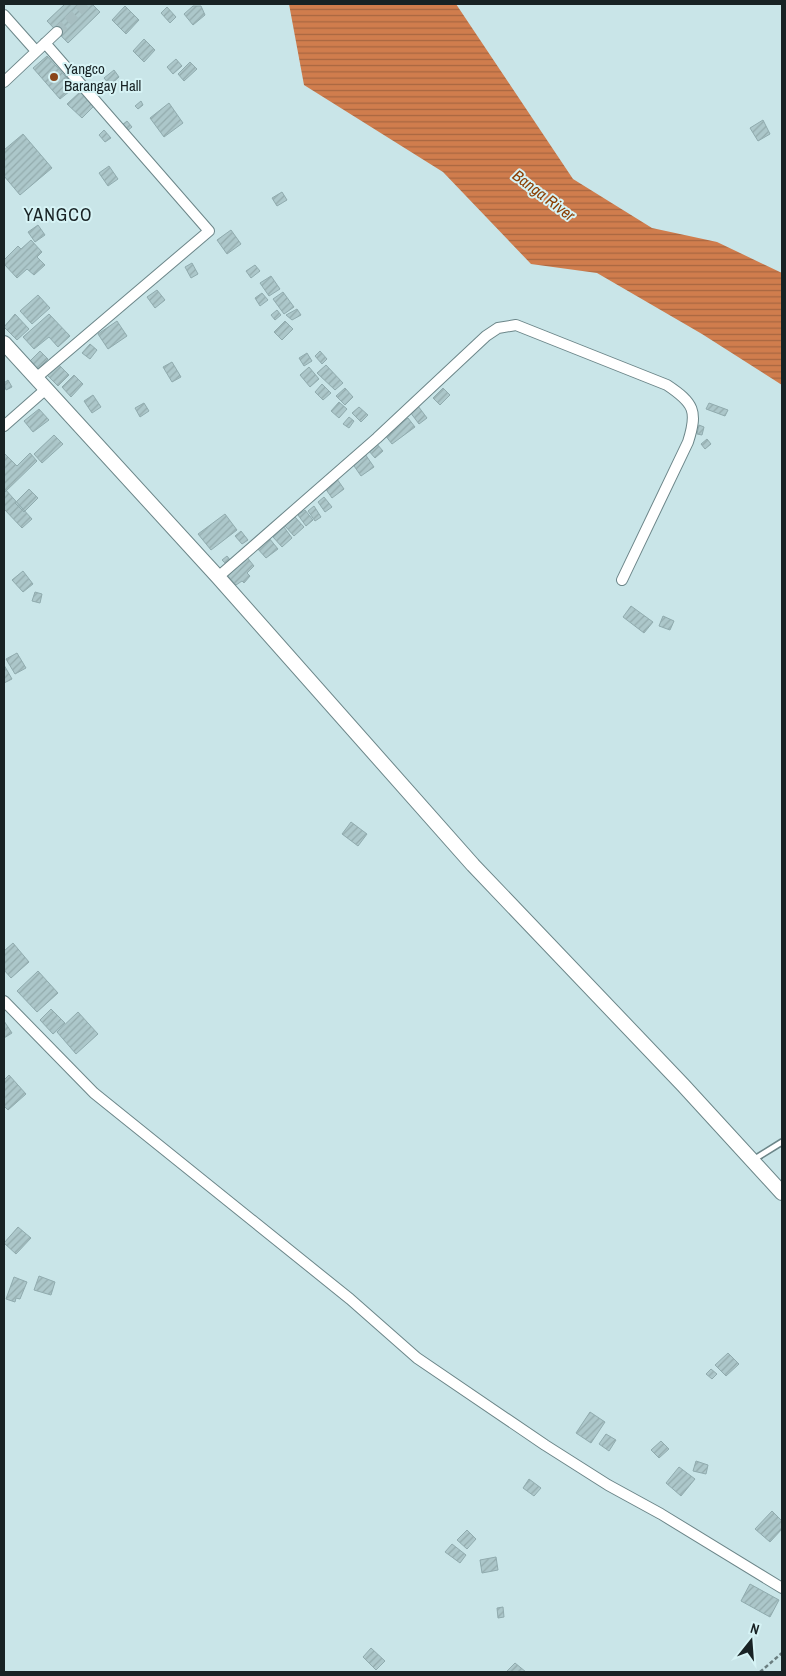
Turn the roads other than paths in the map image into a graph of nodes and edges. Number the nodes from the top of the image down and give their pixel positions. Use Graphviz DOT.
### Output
graph roads {
  1 [pos="4,15"];
  2 [pos="57,32"];
  3 [pos="45,43"];
  4 [pos="36,52"];
  5 [pos="4,82"];
  6 [pos="4,343"];
  7 [pos="36,378"];
  8 [pos="46,389"];
  9 [pos="4,426"];
  10 [pos="218,577"];
  11 [pos="622,580"];
  12 [pos="4,1001"];
  13 [pos="782,1142"];
  14 [pos="752,1160"];
  15 [pos="782,1193"];
  16 [pos="782,1588"];
  1 -- 4 [label="street"];
  2 -- 3 [label="street"];
  3 -- 4 [label="street"];
  3 -- 7 [label="street"];
  4 -- 5 [label="street"];
  6 -- 7 [label="street"];
  7 -- 8 [label="street"];
  8 -- 9 [label="street"];
  8 -- 10 [label="street"];
  10 -- 11 [label="street"];
  10 -- 14 [label="street"];
  12 -- 16 [label="street"];
  13 -- 14 [label="lane"];
  14 -- 15 [label="street"];
}
